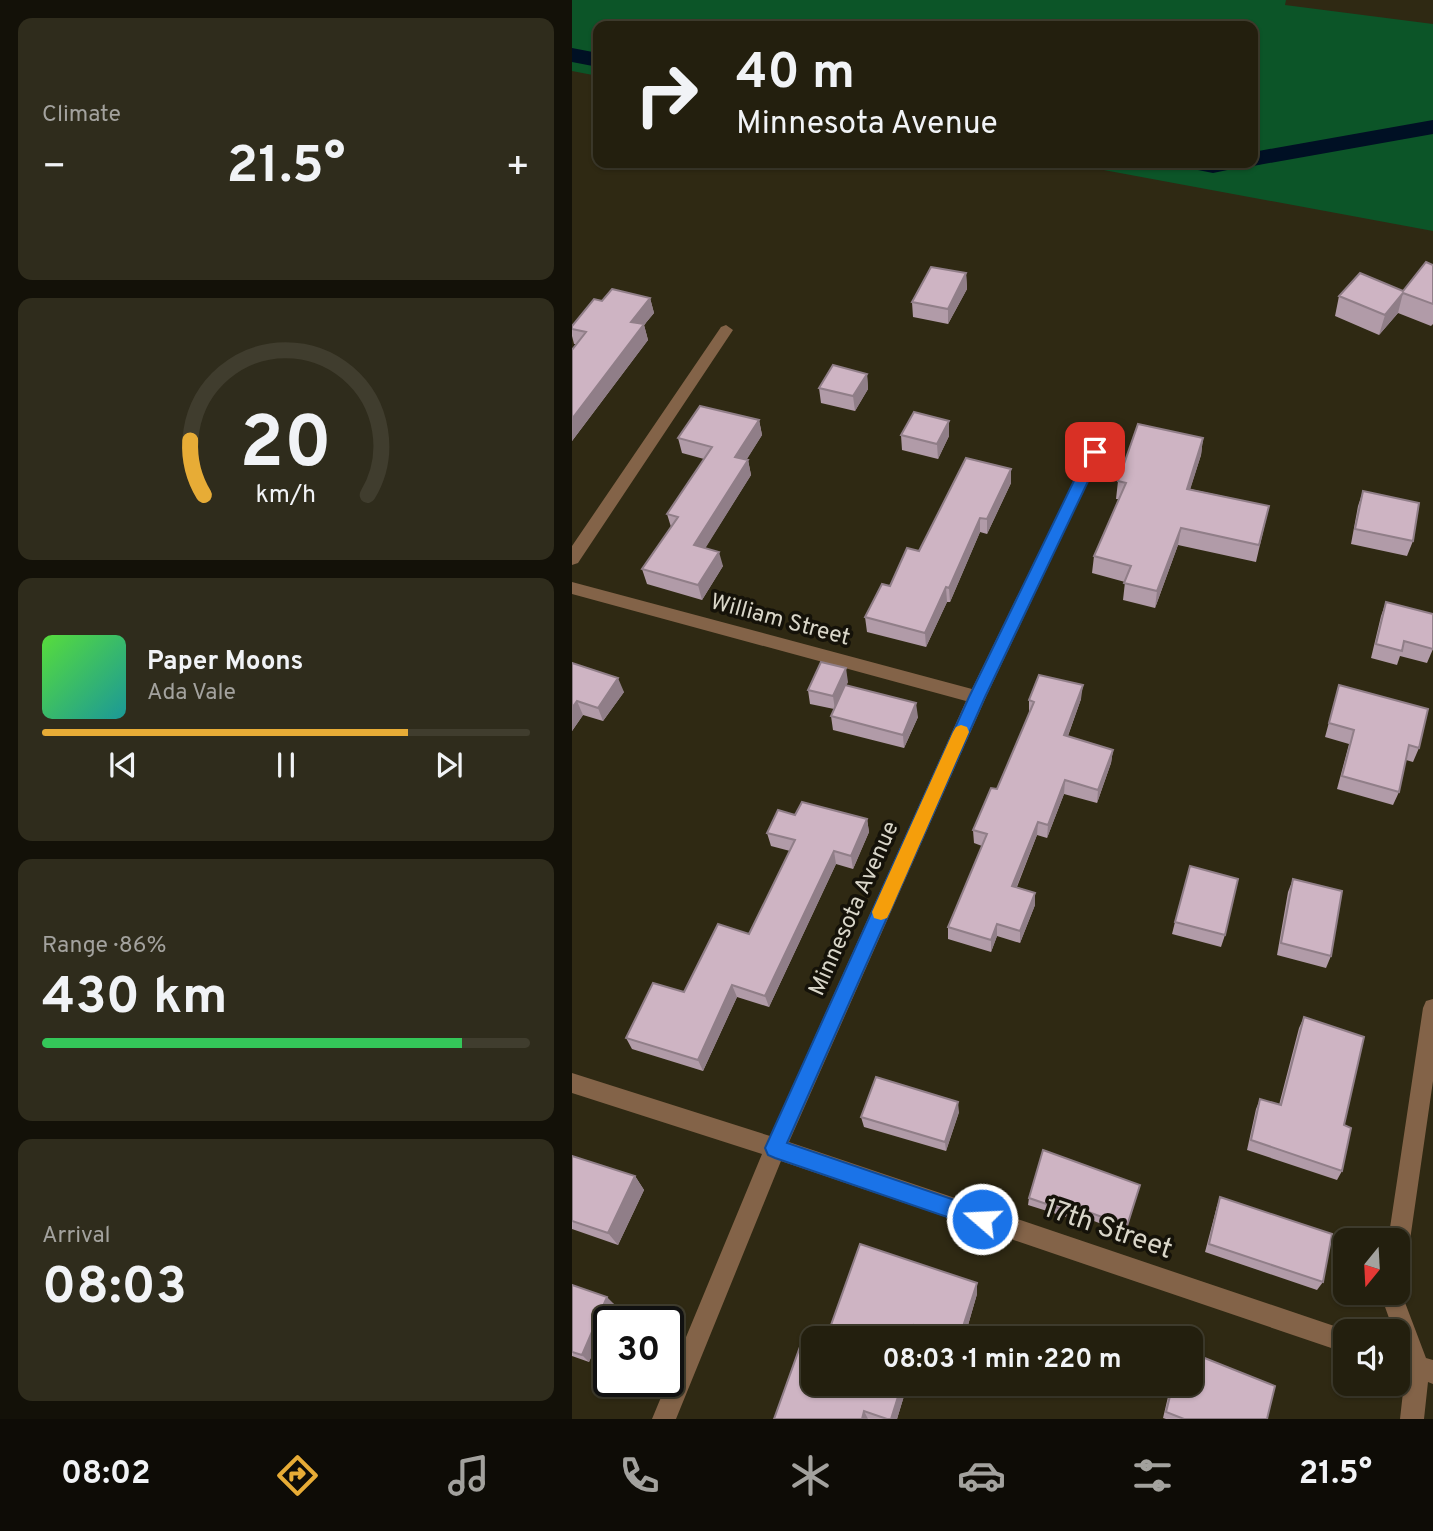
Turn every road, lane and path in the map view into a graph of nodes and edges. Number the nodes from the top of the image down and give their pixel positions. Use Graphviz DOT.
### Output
graph roads {
  1 [pos="726,330"];
  2 [pos="1107,427"];
  3 [pos="572,559"];
  4 [pos="572,588"];
  5 [pos="977,697"];
  6 [pos="1433,1008"];
  7 [pos="572,1083"];
  8 [pos="775,1148"];
  9 [pos="1401,1228"];
  10 [pos="1395,1306"];
  11 [pos="1333,1338"];
  12 [pos="1416,1366"];
  13 [pos="664,1419"];
  14 [pos="1412,1419"];
  1 -- 3 [label="street"];
  2 -- 5 [label="street, Minnesota Avenue"];
  4 -- 5 [label="street, William Street"];
  5 -- 8 [label="street, Minnesota Avenue"];
  6 -- 9 [label="street"];
  7 -- 8 [label="street, 17th Street"];
  8 -- 11 [label="street, 17th Street"];
  8 -- 13 [label="street, Minnesota Avenue"];
  10 -- 12 [label="street"];
  12 -- 14 [label="street"];
}
